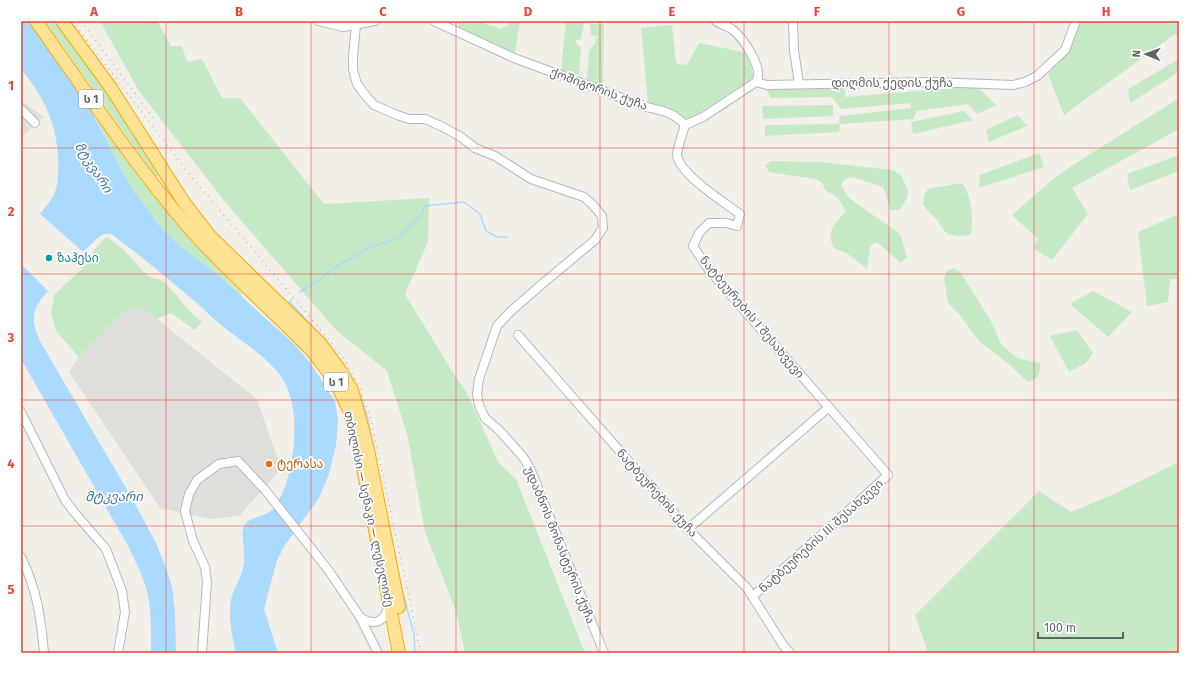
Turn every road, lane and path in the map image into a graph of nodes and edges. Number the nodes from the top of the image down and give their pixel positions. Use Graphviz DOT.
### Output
graph roads {
  1 [pos="36,21"];
  2 [pos="62,21"];
  3 [pos="319,21"];
  4 [pos="375,21"];
  5 [pos="434,21"];
  6 [pos="716,21"];
  7 [pos="793,21"];
  8 [pos="1076,21"];
  9 [pos="355,23"];
  10 [pos="756,82"];
  11 [pos="799,84"];
  12 [pos="21,109"];
  13 [pos="35,123"];
  14 [pos="685,125"];
  15 [pos="518,335"];
  16 [pos="829,407"];
  17 [pos="21,412"];
  18 [pos="888,475"];
  19 [pos="688,529"];
  20 [pos="21,557"];
  21 [pos="23,566"];
  22 [pos="754,596"];
  23 [pos="388,598"];
  24 [pos="360,617"];
  25 [pos="44,653"];
  26 [pos="118,653"];
  27 [pos="202,653"];
  28 [pos="378,653"];
  29 [pos="399,653"];
  30 [pos="407,653"];
  31 [pos="604,653"];
  32 [pos="790,653"];
  1 -- 23 [label="highway, თბილისი — სენაკი — ლესელიძე / ს 1"];
  2 -- 30 [label="highway, თბილისი — სენაკი — ლესელიძე / ს 1"];
  3 -- 9 [label="street"];
  4 -- 9 [label="street"];
  5 -- 14 [label="street, ქოშიგორის ქუჩა"];
  6 -- 10 [label="street"];
  7 -- 11 [label="street"];
  8 -- 11 [label="street, დიღმის ქედის ქუჩა"];
  9 -- 31 [label="street, უდაბნოს მონასტერის ქუჩა"];
  10 -- 11 [label="street, დიღმის ქედის ქუჩა"];
  10 -- 14 [label="street"];
  12 -- 13 [label="street"];
  14 -- 16 [label="street, ნატბეურების I შესახვევი"];
  15 -- 19 [label="street, ნატბეურების ქუჩა"];
  16 -- 18 [label="street, ნატბეურების I შესახვევი"];
  16 -- 19 [label="street"];
  17 -- 26 [label="street"];
  18 -- 22 [label="street, ნატბეურების III შესახვევი"];
  19 -- 22 [label="street, ნატბეურების ქუჩა"];
  20 -- 21 [label="street"];
  21 -- 25 [label="street"];
  22 -- 32 [label="street, ნატბეურების ქუჩა"];
  23 -- 24 [label="street"];
  23 -- 29 [label="highway, თბილისი — სენაკი — ლესელიძე / ს 1"];
  24 -- 27 [label="street"];
  24 -- 28 [label="street"];
}
